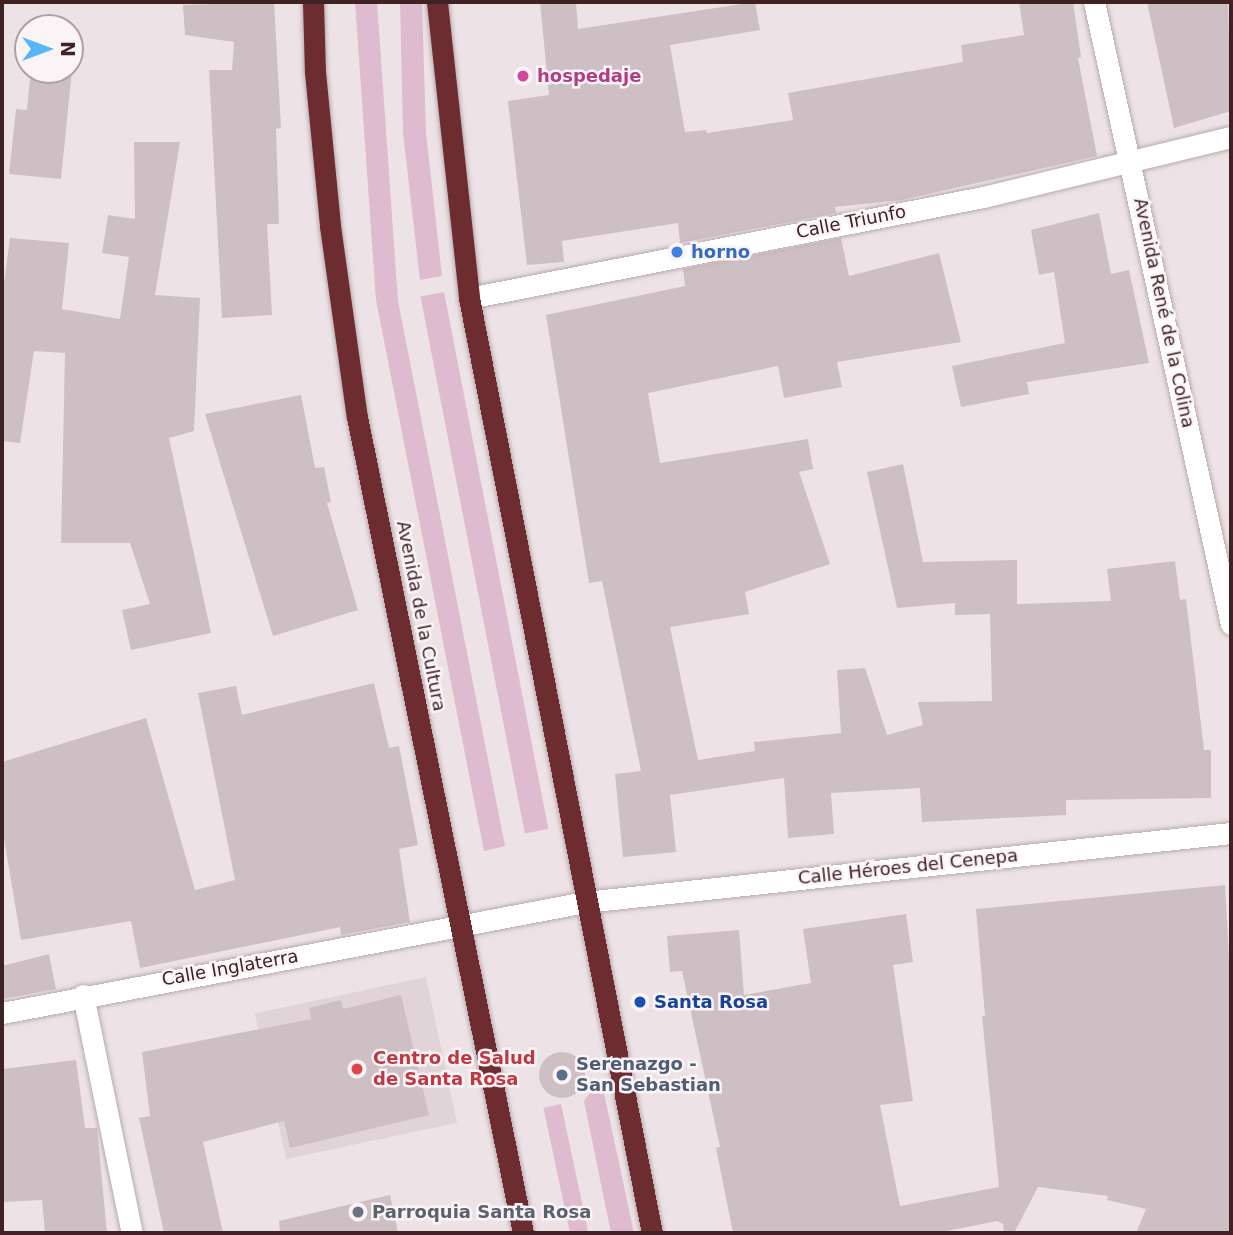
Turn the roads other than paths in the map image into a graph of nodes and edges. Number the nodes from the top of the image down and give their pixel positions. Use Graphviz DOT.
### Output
graph roads {
  1 [pos="313,2"];
  2 [pos="437,2"];
  3 [pos="1094,2"];
  4 [pos="1231,137"];
  5 [pos="1131,159"];
  6 [pos="469,298"];
  7 [pos="1231,624"];
  8 [pos="1231,833"];
  9 [pos="585,902"];
  10 [pos="459,926"];
  11 [pos="83,995"];
  12 [pos="2,1013"];
  13 [pos="132,1233"];
  14 [pos="523,1233"];
  15 [pos="652,1233"];
  1 -- 10 [label="highway, Avenida de la Cultura"];
  2 -- 6 [label="highway"];
  3 -- 5 [label="street, Avenida René de la Colina"];
  4 -- 5 [label="street, Calle Triunfo"];
  5 -- 6 [label="street, Calle Triunfo"];
  5 -- 7 [label="street, Avenida René de la Colina"];
  6 -- 9 [label="highway"];
  8 -- 9 [label="street, Calle Héroes del Cenepa"];
  9 -- 10 [label="street, Calle Héroes del Cenepa"];
  9 -- 15 [label="highway"];
  10 -- 11 [label="street, Calle Inglaterra"];
  10 -- 14 [label="highway, Avenida de la Cultura"];
  11 -- 12 [label="street, Calle Inglaterra"];
  11 -- 13 [label="street"];
}
